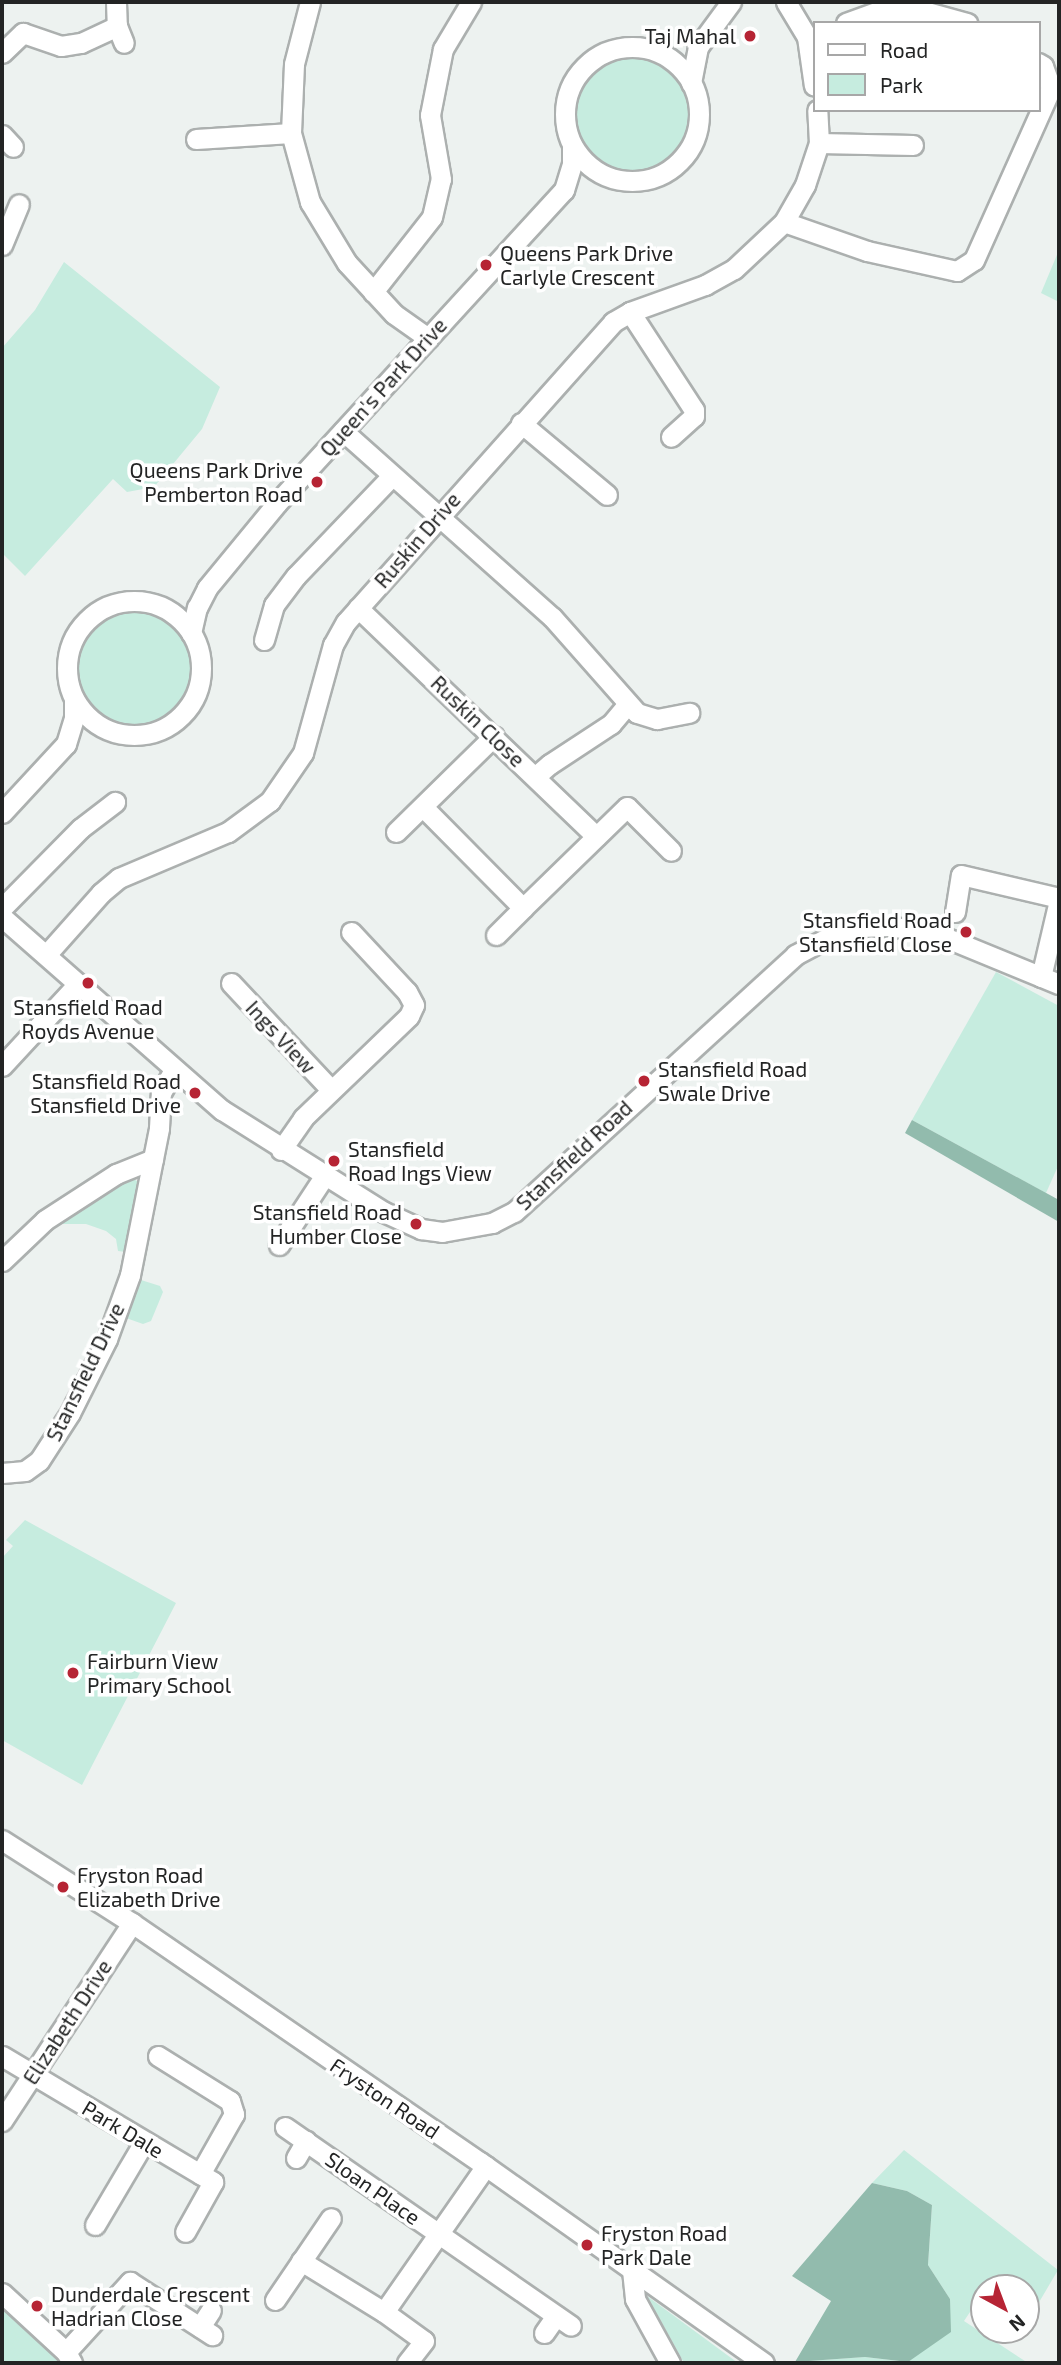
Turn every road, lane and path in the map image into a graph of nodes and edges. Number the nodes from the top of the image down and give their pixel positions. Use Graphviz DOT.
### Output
graph roads {
  1 [pos="116,2"];
  2 [pos="310,2"];
  3 [pos="471,2"];
  4 [pos="731,2"];
  5 [pos="786,2"];
  6 [pos="900,7"];
  7 [pos="852,21"];
  8 [pos="960,21"];
  9 [pos="704,35"];
  10 [pos="811,36"];
  11 [pos="2,53"];
  12 [pos="659,53"];
  13 [pos="1040,64"];
  14 [pos="813,69"];
  15 [pos="691,83"];
  16 [pos="817,112"];
  17 [pos="291,133"];
  18 [pos="196,139"];
  19 [pos="820,143"];
  20 [pos="572,145"];
  21 [pos="913,145"];
  22 [pos="602,174"];
  23 [pos="564,190"];
  24 [pos="19,204"];
  25 [pos="784,222"];
  26 [pos="2,245"];
  27 [pos="373,292"];
  28 [pos="630,312"];
  29 [pos="428,338"];
  30 [pos="521,423"];
  31 [pos="343,431"];
  32 [pos="671,437"];
  33 [pos="392,476"];
  34 [pos="607,495"];
  35 [pos="437,517"];
  36 [pos="207,589"];
  37 [pos="164,608"];
  38 [pos="358,608"];
  39 [pos="191,633"];
  40 [pos="264,640"];
  41 [pos="74,699"];
  42 [pos="628,704"];
  43 [pos="689,713"];
  44 [pos="105,728"];
  45 [pos="494,736"];
  46 [pos="66,744"];
  47 [pos="536,776"];
  48 [pos="115,802"];
  49 [pos="423,807"];
  50 [pos="2,813"];
  51 [pos="396,832"];
  52 [pos="596,836"];
  53 [pos="671,851"];
  54 [pos="1059,899"];
  55 [pos="2,908"];
  56 [pos="523,908"];
  57 [pos="954,912"];
  58 [pos="2,917"];
  59 [pos="351,932"];
  60 [pos="496,935"];
  61 [pos="46,955"];
  62 [pos="1050,980"];
  63 [pos="231,983"];
  64 [pos="78,984"];
  65 [pos="2,1066"];
  66 [pos="174,1070"];
  67 [pos="331,1090"];
  68 [pos="281,1150"];
  69 [pos="153,1159"];
  70 [pos="325,1175"];
  71 [pos="279,1245"];
  72 [pos="2,1261"];
  73 [pos="2,1474"];
  74 [pos="2,1840"];
  75 [pos="132,1923"];
  76 [pos="2,2056"];
  77 [pos="158,2056"];
  78 [pos="33,2075"];
  79 [pos="2,2122"];
  80 [pos="285,2127"];
  81 [pos="144,2142"];
  82 [pos="486,2166"];
  83 [pos="206,2178"];
  84 [pos="331,2218"];
  85 [pos="95,2225"];
  86 [pos="185,2232"];
  87 [pos="439,2234"];
  88 [pos="301,2261"];
  89 [pos="632,2270"];
  90 [pos="2,2292"];
  91 [pos="275,2300"];
  92 [pos="211,2310"];
  93 [pos="384,2312"];
  94 [pos="544,2333"];
  95 [pos="69,2358"];
  96 [pos="407,2363"];
  97 [pos="670,2363"];
  98 [pos="764,2363"];
  1 -- 11 [label="street"];
  2 -- 17 [label="street"];
  3 -- 27 [label="street"];
  4 -- 9 [label="street, Queen's Park Drive"];
  5 -- 10 [label="street"];
  6 -- 7 [label="street"];
  6 -- 8 [label="street"];
  9 -- 12 [label="street, Queen's Park Drive"];
  9 -- 15 [label="street, Queen's Park Drive"];
  10 -- 14 [label="street"];
  12 -- 15 [label="street"];
  12 -- 20 [label="street, Queen's Park Drive"];
  13 -- 25 [label="street"];
  15 -- 22 [label="street, Queen's Park Drive"];
  16 -- 19 [label="street, Ruskin Drive"];
  17 -- 18 [label="street"];
  17 -- 27 [label="street"];
  19 -- 21 [label="street"];
  19 -- 25 [label="street, Ruskin Drive"];
  20 -- 22 [label="street"];
  20 -- 23 [label="street, Queen's Park Drive"];
  22 -- 23 [label="street, Queen's Park Drive"];
  23 -- 29 [label="street, Queen's Park Drive"];
  24 -- 26 [label="street"];
  25 -- 28 [label="street, Ruskin Drive"];
  27 -- 29 [label="street"];
  28 -- 30 [label="street, Ruskin Drive"];
  28 -- 32 [label="street"];
  29 -- 31 [label="street, Queen's Park Drive"];
  30 -- 34 [label="street"];
  30 -- 35 [label="street, Ruskin Drive"];
  31 -- 33 [label="street"];
  31 -- 36 [label="street, Queen's Park Drive"];
  33 -- 35 [label="street"];
  33 -- 40 [label="street"];
  35 -- 38 [label="street, Ruskin Drive"];
  35 -- 42 [label="street"];
  36 -- 37 [label="street, Queen's Park Drive"];
  36 -- 39 [label="street, Queen's Park Drive"];
  37 -- 39 [label="street"];
  37 -- 41 [label="street"];
  38 -- 45 [label="street, Ruskin Close"];
  38 -- 61 [label="street, Ruskin Drive"];
  39 -- 44 [label="street"];
  41 -- 44 [label="street"];
  41 -- 46 [label="street"];
  42 -- 43 [label="street"];
  42 -- 47 [label="street"];
  44 -- 46 [label="street"];
  45 -- 47 [label="street, Ruskin Close"];
  45 -- 49 [label="street"];
  46 -- 50 [label="street"];
  47 -- 52 [label="street, Ruskin Close"];
  48 -- 55 [label="street"];
  49 -- 51 [label="street"];
  49 -- 56 [label="street"];
  52 -- 53 [label="street"];
  52 -- 56 [label="street"];
  54 -- 57 [label="street"];
  54 -- 62 [label="street"];
  56 -- 60 [label="street"];
  58 -- 61 [label="street, Stansfield Road"];
  59 -- 67 [label="street, Ings View"];
  61 -- 64 [label="street, Stansfield Road"];
  62 -- 70 [label="street, Stansfield Road"];
  63 -- 67 [label="street, Ings View"];
  64 -- 65 [label="street"];
  64 -- 66 [label="street, Stansfield Road"];
  66 -- 68 [label="street, Stansfield Road"];
  66 -- 69 [label="street, Stansfield Drive"];
  67 -- 68 [label="street, Ings View"];
  68 -- 70 [label="street, Stansfield Road"];
  69 -- 72 [label="street"];
  69 -- 73 [label="street, Stansfield Drive"];
  70 -- 71 [label="street"];
  74 -- 75 [label="street, Fryston Road"];
  75 -- 78 [label="street, Elizabeth Drive"];
  75 -- 82 [label="street, Fryston Road"];
  76 -- 78 [label="street, Park Dale"];
  77 -- 83 [label="street"];
  78 -- 79 [label="street, Elizabeth Drive"];
  78 -- 81 [label="street, Park Dale"];
  80 -- 87 [label="street, Sloan Place"];
  81 -- 83 [label="street, Park Dale"];
  81 -- 85 [label="street"];
  82 -- 87 [label="street, Sloan Place"];
  82 -- 89 [label="street, Fryston Road"];
  83 -- 86 [label="street"];
  84 -- 88 [label="street"];
  87 -- 93 [label="street, Sloan Place"];
  87 -- 94 [label="street, Sloan Place"];
  88 -- 91 [label="street"];
  88 -- 93 [label="street"];
  89 -- 97 [label="street"];
  89 -- 98 [label="street, Fryston Road"];
  90 -- 95 [label="street"];
  92 -- 95 [label="street"];
  93 -- 96 [label="street"];
}
